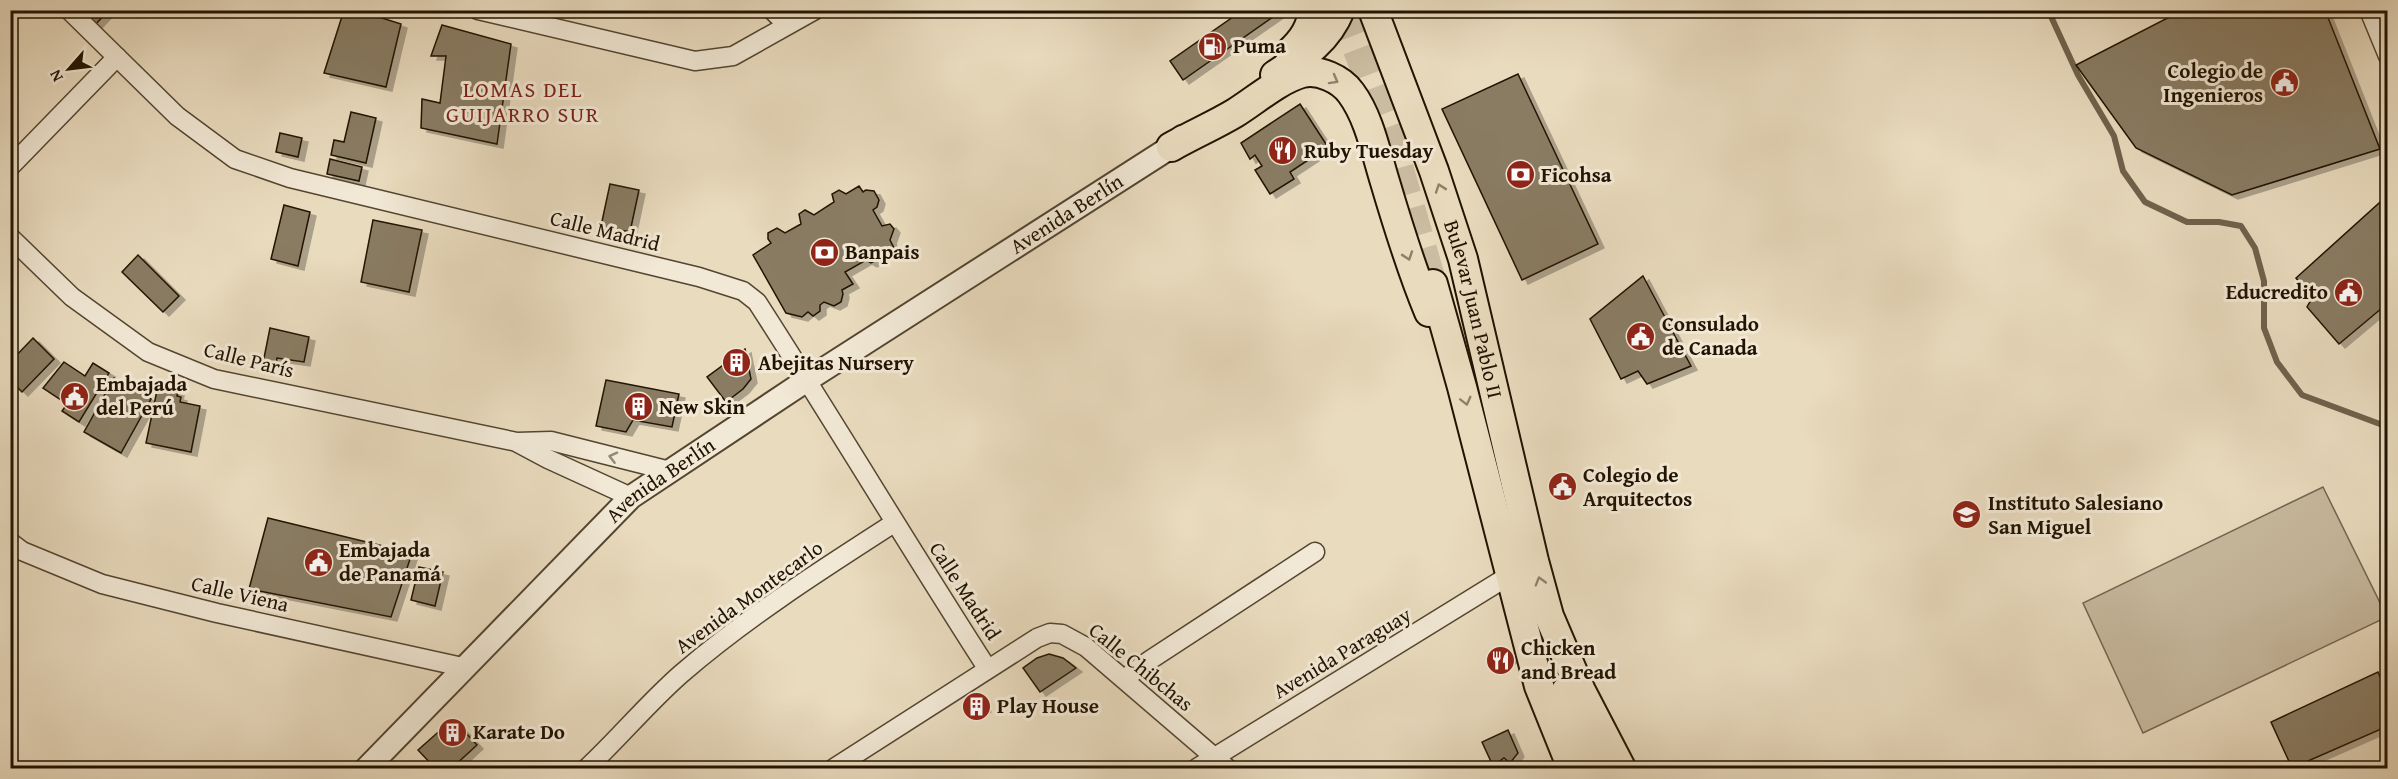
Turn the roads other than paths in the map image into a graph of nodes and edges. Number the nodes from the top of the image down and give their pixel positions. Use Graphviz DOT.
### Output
graph roads {
  1 [pos="69,10"];
  2 [pos="478,10"];
  3 [pos="772,10"];
  4 [pos="815,10"];
  5 [pos="1313,10"];
  6 [pos="1340,10"];
  7 [pos="1373,10"];
  8 [pos="2369,10"];
  9 [pos="787,25"];
  10 [pos="2388,56"];
  11 [pos="117,57"];
  12 [pos="1214,111"];
  13 [pos="1171,147"];
  14 [pos="10,166"];
  15 [pos="10,237"];
  16 [pos="1432,284"];
  17 [pos="1453,354"];
  18 [pos="807,380"];
  19 [pos="517,442"];
  20 [pos="670,471"];
  21 [pos="631,497"];
  22 [pos="894,522"];
  23 [pos="10,542"];
  24 [pos="1315,552"];
  25 [pos="1510,575"];
  26 [pos="1550,616"];
  27 [pos="467,668"];
  28 [pos="987,668"];
  29 [pos="1124,680"];
  30 [pos="1585,762"];
  31 [pos="1221,763"];
  32 [pos="368,768"];
  33 [pos="587,768"];
  34 [pos="834,768"];
  35 [pos="1197,768"];
  36 [pos="1621,768"];
  1 -- 11 [label="street, Calle Madrid"];
  2 -- 9 [label="street"];
  3 -- 9 [label="street"];
  4 -- 9 [label="street"];
  5 -- 12 [label="main road"];
  6 -- 12 [label="main road"];
  26 -- 7 [label="main road, Bulevar Juan Pablo II, one-way"];
  8 -- 10 [label="street"];
  11 -- 14 [label="street"];
  11 -- 18 [label="street, Calle Madrid"];
  12 -- 13 [label="street, Avenida Berlín"];
  13 -- 17 [label="main road, one-way"];
  13 -- 18 [label="street, Avenida Berlín"];
  15 -- 19 [label="street, Calle París"];
  16 -- 17 [label="main road, Bulevar Juan Pablo II"];
  17 -- 25 [label="main road, Bulevar Juan Pablo II, one-way"];
  18 -- 20 [label="street, Avenida Berlín"];
  18 -- 22 [label="street, Calle Madrid"];
  20 -- 19 [label="street, Calle París, one-way"];
  19 -- 21 [label="street, Calle París"];
  20 -- 21 [label="street, Avenida Berlín"];
  21 -- 27 [label="street, Avenida Berlín"];
  22 -- 28 [label="street, Calle Madrid"];
  22 -- 33 [label="street, Avenida Montecarlo"];
  23 -- 27 [label="street, Calle Viena"];
  24 -- 29 [label="street"];
  25 -- 30 [label="main road, Bulevar Juan Pablo II"];
  25 -- 31 [label="street, Avenida Paraguay"];
  26 -- 30 [label="main road, Bulevar Juan Pablo II"];
  26 -- 36 [label="main road, Bulevar Juan Pablo II"];
  27 -- 32 [label="street, Avenida Berlín"];
  28 -- 29 [label="street, Calle Chibchas"];
  28 -- 34 [label="street, Calle Chibchas"];
  29 -- 31 [label="street, Calle Chibchas"];
  31 -- 35 [label="street, Avenida Paraguay"];
}
